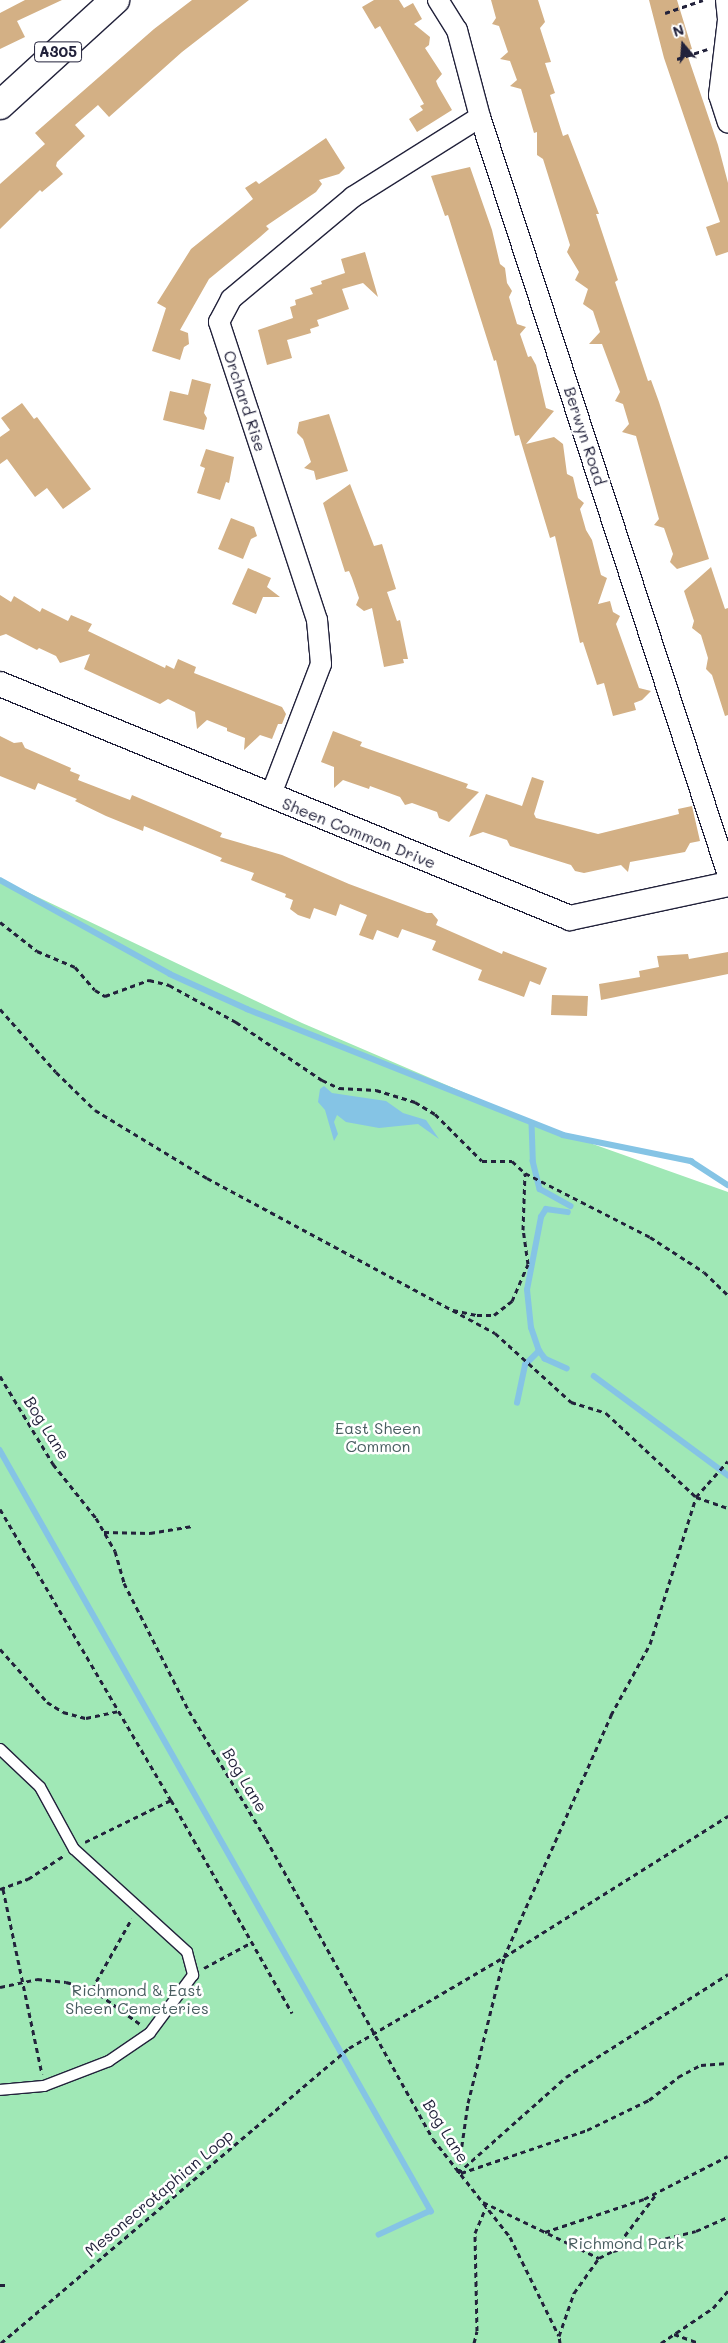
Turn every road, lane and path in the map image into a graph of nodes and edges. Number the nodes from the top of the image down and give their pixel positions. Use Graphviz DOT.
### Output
graph roads {
  1 [pos="115,0"];
  2 [pos="438,0"];
  3 [pos="703,0"];
  4 [pos="726,0"];
  5 [pos="665,13"];
  6 [pos="728,20"];
  7 [pos="727,43"];
  8 [pos="677,59"];
  9 [pos="0,104"];
  10 [pos="480,117"];
  11 [pos="728,123"];
  12 [pos="0,684"];
  13 [pos="270,797"];
  14 [pos="728,875"];
  15 [pos="728,884"];
  16 [pos="0,922"];
  17 [pos="0,1009"];
  18 [pos="525,1173"];
  19 [pos="728,1295"];
  20 [pos="448,1308"];
  21 [pos="0,1376"];
  22 [pos="728,1461"];
  23 [pos="696,1497"];
  24 [pos="728,1508"];
  25 [pos="0,1510"];
  26 [pos="192,1526"];
  27 [pos="104,1532"];
  28 [pos="0,1649"];
  29 [pos="119,1711"];
  30 [pos="0,1749"];
  31 [pos="171,1800"];
  32 [pos="728,1816"];
  33 [pos="74,1849"];
  34 [pos="2,1889"];
  35 [pos="138,1906"];
  36 [pos="252,1942"];
  37 [pos="504,1957"];
  38 [pos="728,1974"];
  39 [pos="193,1975"];
  40 [pos="22,1980"];
  41 [pos="0,1987"];
  42 [pos="92,1990"];
  43 [pos="292,2013"];
  44 [pos="150,2032"];
  45 [pos="375,2032"];
  46 [pos="728,2063"];
  47 [pos="44,2086"];
  48 [pos="0,2090"];
  49 [pos="728,2156"];
  50 [pos="458,2174"];
  51 [pos="659,2191"];
  52 [pos="482,2201"];
  53 [pos="486,2207"];
  54 [pos="728,2217"];
  55 [pos="545,2232"];
  56 [pos="613,2251"];
  57 [pos="599,2258"];
  58 [pos="0,2285"];
  59 [pos="6,2285"];
  60 [pos="728,2291"];
  61 [pos="673,2334"];
  62 [pos="559,2336"];
  63 [pos="1,2343"];
  64 [pos="474,2343"];
  65 [pos="560,2343"];
  66 [pos="661,2343"];
  67 [pos="699,2343"];
  1 -- 9 [label="main road, A305"];
  2 -- 10 [label="street, Berwyn Road"];
  3 -- 5 [label="path"];
  4 -- 6 [label="street"];
  6 -- 7 [label="street"];
  7 -- 8 [label="path"];
  7 -- 11 [label="street"];
  10 -- 13 [label="street, Orchard Rise"];
  10 -- 14 [label="street, Berwyn Road"];
  12 -- 13 [label="street, Sheen Common Drive"];
  13 -- 15 [label="street, Sheen Common Drive"];
  16 -- 18 [label="path"];
  17 -- 20 [label="path"];
  18 -- 19 [label="path"];
  18 -- 20 [label="path"];
  20 -- 23 [label="path"];
  21 -- 27 [label="path, Bog Lane"];
  22 -- 23 [label="path"];
  23 -- 24 [label="path"];
  23 -- 37 [label="path"];
  25 -- 29 [label="path"];
  26 -- 27 [label="path"];
  27 -- 45 [label="path, Bog Lane"];
  28 -- 29 [label="path"];
  29 -- 31 [label="path"];
  30 -- 33 [label="lane"];
  31 -- 33 [label="path"];
  31 -- 36 [label="path"];
  32 -- 37 [label="path, Mesonecrotaphian Loop"];
  33 -- 34 [label="path"];
  33 -- 35 [label="lane"];
  34 -- 40 [label="path"];
  35 -- 39 [label="lane"];
  35 -- 42 [label="path"];
  36 -- 39 [label="path"];
  36 -- 43 [label="path"];
  37 -- 45 [label="path, Mesonecrotaphian Loop"];
  37 -- 50 [label="path"];
  38 -- 50 [label="path"];
  39 -- 44 [label="lane"];
  40 -- 41 [label="path"];
  40 -- 42 [label="path"];
  40 -- 47 [label="path"];
  42 -- 44 [label="path"];
  44 -- 47 [label="lane"];
  45 -- 50 [label="path, Bog Lane"];
  45 -- 63 [label="path, Mesonecrotaphian Loop"];
  46 -- 50 [label="path"];
  47 -- 48 [label="lane"];
  49 -- 51 [label="path"];
  50 -- 52 [label="path, Bog Lane"];
  51 -- 55 [label="path"];
  51 -- 56 [label="path"];
  52 -- 53 [label="path, Bog Lane"];
  52 -- 55 [label="path"];
  53 -- 62 [label="path, Bog Lane"];
  53 -- 64 [label="path"];
  54 -- 56 [label="path"];
  55 -- 57 [label="path"];
  56 -- 57 [label="path"];
  57 -- 62 [label="path"];
  58 -- 59 [label="path"];
  60 -- 61 [label="path"];
  61 -- 66 [label="path"];
  61 -- 67 [label="path"];
  62 -- 65 [label="path"];
}
